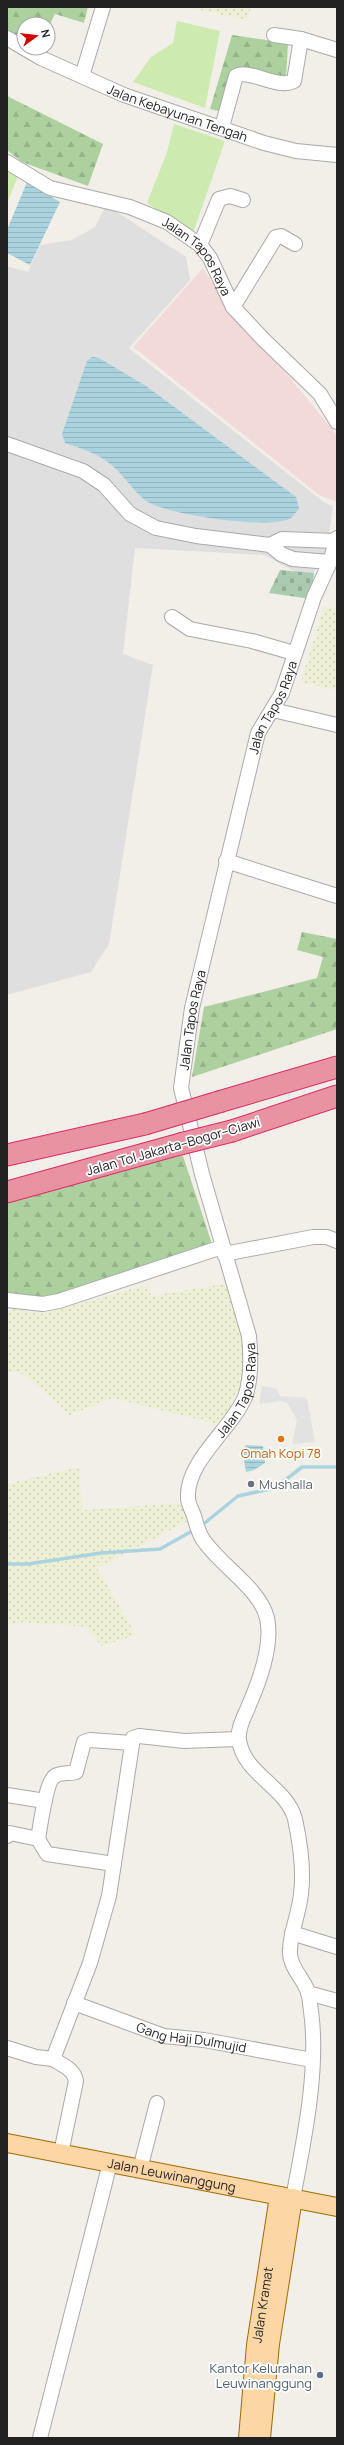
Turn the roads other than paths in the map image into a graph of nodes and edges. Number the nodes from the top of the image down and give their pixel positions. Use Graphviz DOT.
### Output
graph roads {
  1 [pos="103,7"];
  2 [pos="274,35"];
  3 [pos="7,38"];
  4 [pos="301,40"];
  5 [pos="16,43"];
  6 [pos="337,50"];
  7 [pos="41,56"];
  8 [pos="82,76"];
  9 [pos="222,127"];
  10 [pos="337,155"];
  11 [pos="7,162"];
  12 [pos="243,200"];
  13 [pos="295,244"];
  14 [pos="200,245"];
  15 [pos="233,307"];
  16 [pos="337,422"];
  17 [pos="7,444"];
  18 [pos="337,540"];
  19 [pos="270,545"];
  20 [pos="330,562"];
  21 [pos="172,617"];
  22 [pos="294,653"];
  23 [pos="273,710"];
  24 [pos="337,725"];
  25 [pos="226,861"];
  26 [pos="337,896"];
  27 [pos="337,1067"];
  28 [pos="337,1096"];
  29 [pos="115,1131"];
  30 [pos="7,1147"];
  31 [pos="7,1155"];
  32 [pos="7,1192"];
  33 [pos="337,1241"];
  34 [pos="223,1250"];
  35 [pos="7,1300"];
  36 [pos="238,1739"];
  37 [pos="132,1744"];
  38 [pos="7,1795"];
  39 [pos="45,1801"];
  40 [pos="7,1836"];
  41 [pos="38,1839"];
  42 [pos="114,1864"];
  43 [pos="292,1934"];
  44 [pos="337,1947"];
  45 [pos="308,1993"];
  46 [pos="337,2001"];
  47 [pos="74,2003"];
  48 [pos="7,2048"];
  49 [pos="53,2059"];
  50 [pos="312,2060"];
  51 [pos="156,2104"];
  52 [pos="7,2143"];
  53 [pos="61,2152"];
  54 [pos="110,2163"];
  55 [pos="140,2169"];
  56 [pos="286,2197"];
  57 [pos="337,2207"];
  58 [pos="40,2438"];
  59 [pos="248,2438"];
  60 [pos="261,2438"];
  1 -- 8 [label="street"];
  2 -- 4 [label="street"];
  3 -- 5 [label="street, Jalan Kebayunan Tengah"];
  4 -- 6 [label="street"];
  4 -- 9 [label="street"];
  7 -- 8 [label="street, Jalan Kebayunan Tengah"];
  8 -- 9 [label="street, Jalan Kebayunan Tengah"];
  9 -- 10 [label="street, Jalan Kebayunan Tengah"];
  11 -- 14 [label="street, Jalan Tapos Raya"];
  12 -- 14 [label="street"];
  13 -- 15 [label="street"];
  14 -- 15 [label="street, Jalan Tapos Raya"];
  15 -- 16 [label="street, Jalan Tapos Raya"];
  17 -- 19 [label="street"];
  18 -- 19 [label="street"];
  18 -- 20 [label="street, Jalan Tapos Raya"];
  19 -- 20 [label="street"];
  20 -- 22 [label="street, Jalan Tapos Raya"];
  21 -- 22 [label="street"];
  22 -- 23 [label="street, Jalan Tapos Raya"];
  23 -- 24 [label="street"];
  23 -- 25 [label="street, Jalan Tapos Raya"];
  25 -- 26 [label="street"];
  25 -- 34 [label="street, Jalan Tapos Raya"];
  27 -- 29 [label="highway, bridge"];
  28 -- 32 [label="highway, Jalan Tol Jakarta–Bogor–Ciawi, bridge"];
  29 -- 30 [label="highway"];
  29 -- 31 [label="highway"];
  33 -- 34 [label="street"];
  34 -- 35 [label="street"];
  34 -- 36 [label="street, Jalan Tapos Raya"];
  36 -- 37 [label="street"];
  36 -- 43 [label="street"];
  37 -- 39 [label="street"];
  37 -- 42 [label="street"];
  38 -- 39 [label="street"];
  39 -- 41 [label="street"];
  40 -- 41 [label="street"];
  41 -- 42 [label="street"];
  42 -- 47 [label="street"];
  43 -- 44 [label="street"];
  43 -- 45 [label="street"];
  45 -- 46 [label="street"];
  45 -- 50 [label="street"];
  47 -- 49 [label="street"];
  47 -- 50 [label="street, Gang Haji Dulmujid"];
  48 -- 49 [label="street"];
  49 -- 53 [label="street"];
  50 -- 56 [label="street"];
  51 -- 55 [label="street"];
  52 -- 53 [label="main road, Jalan Leuwinanggung"];
  53 -- 54 [label="main road, Jalan Leuwinanggung"];
  54 -- 55 [label="main road, Jalan Leuwinanggung"];
  54 -- 58 [label="street"];
  55 -- 56 [label="main road, Jalan Leuwinanggung"];
  56 -- 57 [label="main road, Jalan Leuwinanggung"];
  56 -- 59 [label="main road, Jalan Kramat"];
  56 -- 60 [label="main road, Jalan Kramat"];
}
